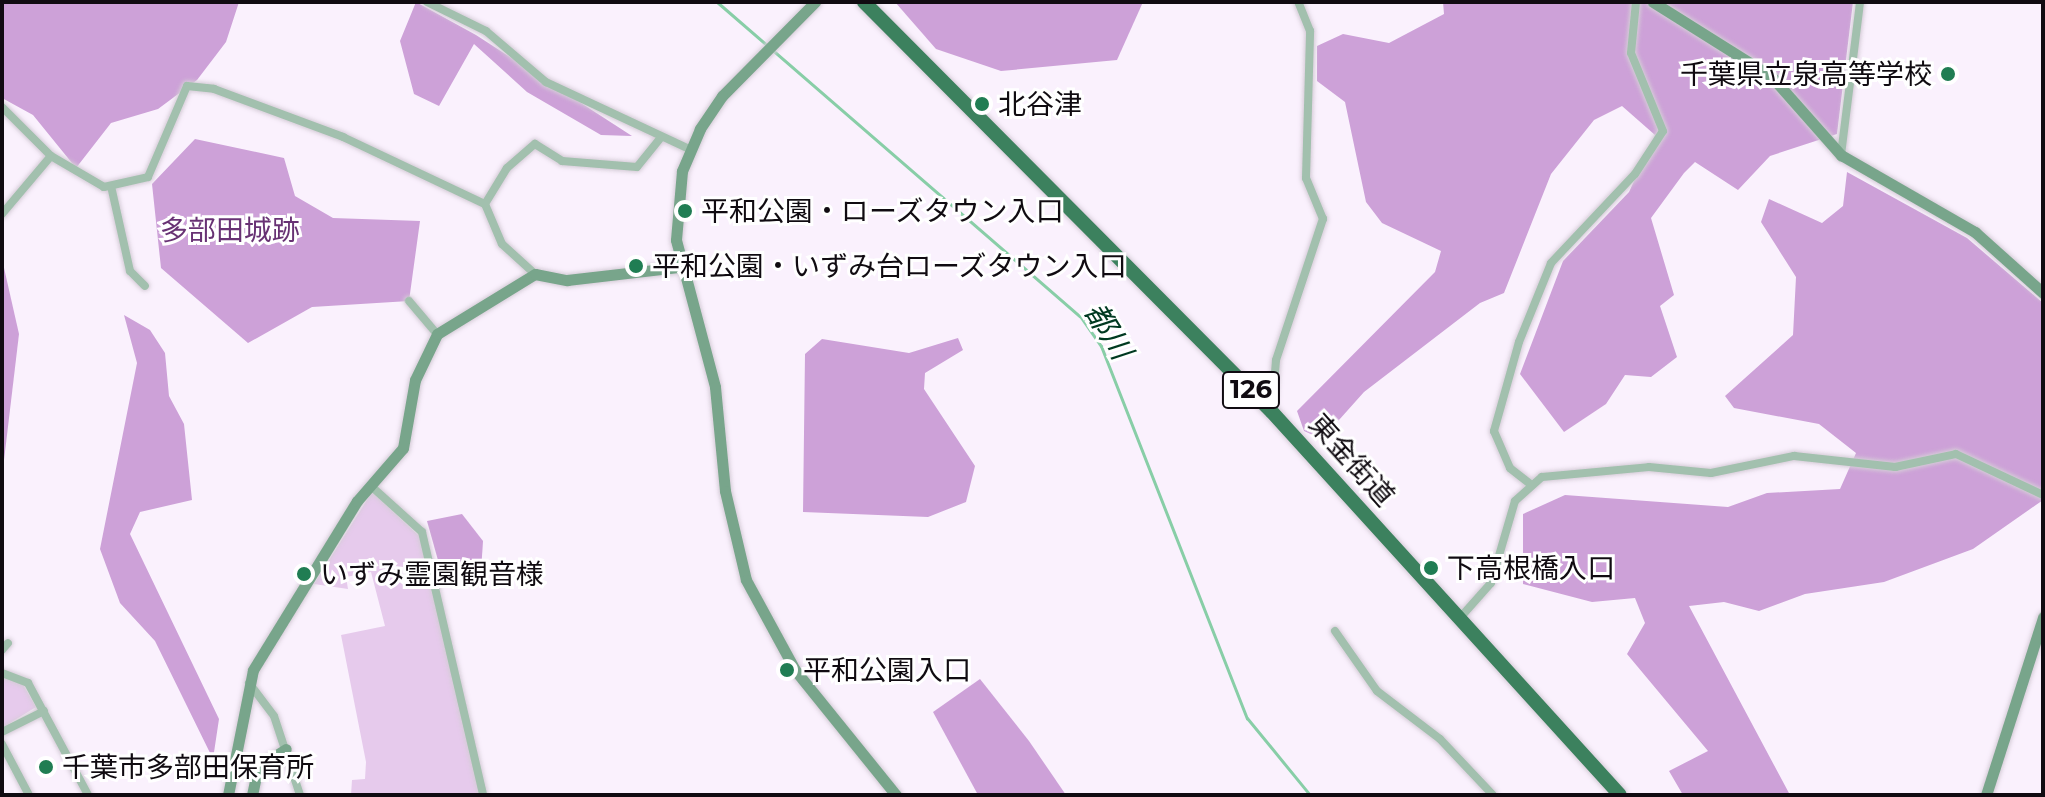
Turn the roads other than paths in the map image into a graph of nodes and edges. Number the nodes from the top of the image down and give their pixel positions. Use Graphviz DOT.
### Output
graph roads {
  1 [pos="427,2"];
  2 [pos="815,2"];
  3 [pos="864,2"];
  4 [pos="1298,2"];
  5 [pos="1636,2"];
  6 [pos="1653,2"];
  7 [pos="1860,2"];
  8 [pos="2,107"];
  9 [pos="660,139"];
  10 [pos="689,149"];
  11 [pos="1841,155"];
  12 [pos="51,156"];
  13 [pos="111,186"];
  14 [pos="485,204"];
  15 [pos="2,214"];
  16 [pos="680,267"];
  17 [pos="535,274"];
  18 [pos="145,286"];
  19 [pos="2043,293"];
  20 [pos="409,301"];
  21 [pos="437,334"];
  22 [pos="1272,412"];
  23 [pos="1529,483"];
  24 [pos="372,487"];
  25 [pos="2043,495"];
  26 [pos="2043,617"];
  27 [pos="1459,619"];
  28 [pos="1335,631"];
  29 [pos="2,673"];
  30 [pos="248,683"];
  31 [pos="44,711"];
  32 [pos="2,732"];
  33 [pos="2,744"];
  34 [pos="286,749"];
  35 [pos="29,795"];
  36 [pos="88,795"];
  37 [pos="228,795"];
  38 [pos="252,795"];
  39 [pos="300,795"];
  40 [pos="483,795"];
  41 [pos="896,795"];
  42 [pos="1493,795"];
  43 [pos="1620,795"];
  44 [pos="1986,795"];
  1 -- 9 [label="street"];
  2 -- 10 [label="street"];
  3 -- 22 [label="highway, 東金街道 / 126"];
  4 -- 22 [label="street"];
  5 -- 23 [label="street"];
  6 -- 11 [label="street"];
  7 -- 11 [label="street"];
  8 -- 12 [label="street"];
  9 -- 10 [label="street"];
  9 -- 14 [label="street"];
  10 -- 16 [label="street"];
  11 -- 19 [label="street"];
  12 -- 13 [label="street"];
  12 -- 15 [label="street"];
  13 -- 14 [label="street"];
  13 -- 18 [label="street"];
  14 -- 17 [label="street"];
  16 -- 17 [label="street"];
  16 -- 41 [label="street"];
  17 -- 21 [label="street"];
  20 -- 21 [label="street"];
  21 -- 24 [label="street"];
  22 -- 27 [label="highway, 東金街道 / 126"];
  23 -- 25 [label="street"];
  23 -- 27 [label="street"];
  24 -- 30 [label="street"];
  24 -- 40 [label="street"];
  26 -- 44 [label="street"];
  27 -- 43 [label="highway, 東金街道 / 126"];
  28 -- 42 [label="street"];
  29 -- 31 [label="street"];
  30 -- 34 [label="street"];
  30 -- 37 [label="street"];
  31 -- 32 [label="street"];
  31 -- 36 [label="street"];
  33 -- 35 [label="street"];
  34 -- 38 [label="street"];
  34 -- 39 [label="street"];
}
